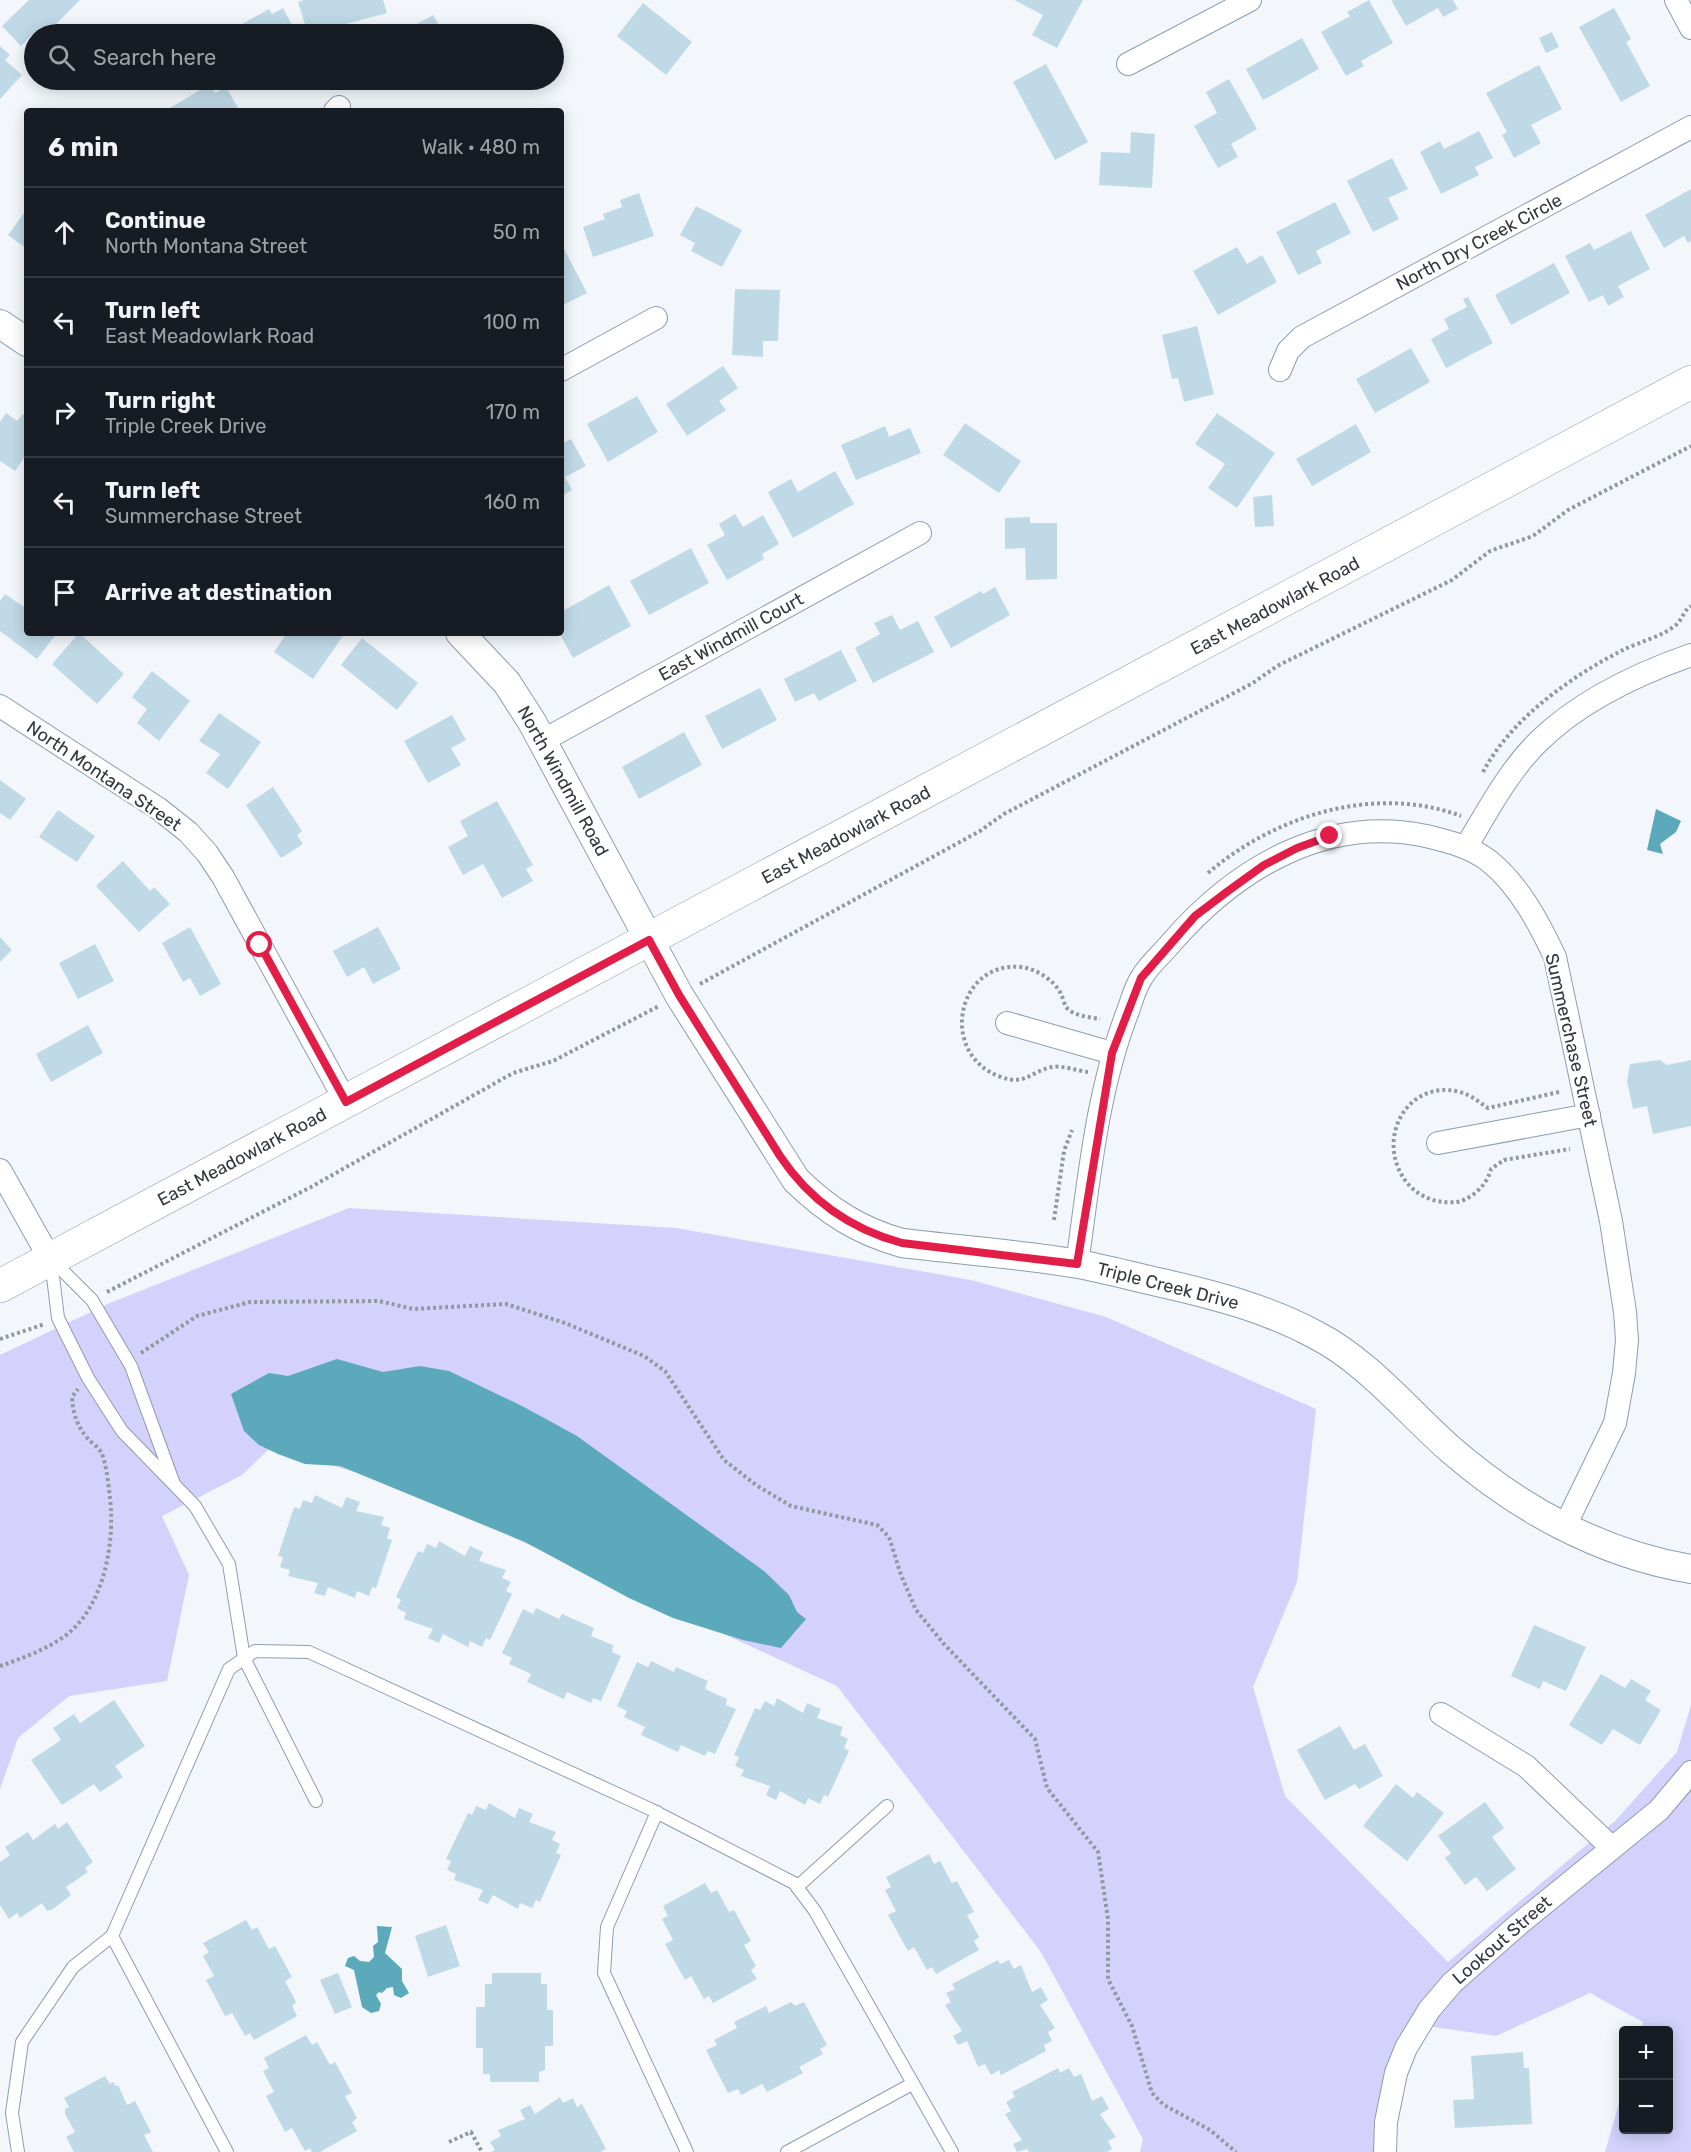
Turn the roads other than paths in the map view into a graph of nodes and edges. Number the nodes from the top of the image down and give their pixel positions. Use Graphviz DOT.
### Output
graph roads {
  1 [pos="1250,0"];
  2 [pos="1676,0"];
  3 [pos="1691,28"];
  4 [pos="1128,64"];
  5 [pos="1691,127"];
  6 [pos="656,318"];
  7 [pos="0,324"];
  8 [pos="24,340"];
  9 [pos="564,368"];
  10 [pos="1280,370"];
  11 [pos="1691,382"];
  12 [pos="920,533"];
  13 [pos="463,636"];
  14 [pos="1691,655"];
  15 [pos="0,706"];
  16 [pos="542,741"];
  17 [pos="1466,847"];
  18 [pos="649,940"];
  19 [pos="1007,1023"];
  20 [pos="1102,1051"];
  21 [pos="346,1102"];
  22 [pos="1589,1115"];
  23 [pos="1438,1143"];
  24 [pos="0,1170"];
  25 [pos="50,1259"];
  26 [pos="1077,1264"];
  27 [pos="0,1286"];
  28 [pos="175,1488"];
  29 [pos="1564,1528"];
  30 [pos="1691,1569"];
  31 [pos="244,1658"];
  32 [pos="1441,1714"];
  33 [pos="1691,1772"];
  34 [pos="316,1801"];
  35 [pos="887,1806"];
  36 [pos="657,1812"];
  37 [pos="1611,1847"];
  38 [pos="797,1887"];
  39 [pos="112,1936"];
  40 [pos="912,2084"];
  41 [pos="18,2152"];
  42 [pos="227,2152"];
  43 [pos="687,2152"];
  44 [pos="787,2152"];
  45 [pos="952,2152"];
  46 [pos="1384,2152"];
  1 -- 4 [label="street"];
  2 -- 3 [label="street"];
  5 -- 10 [label="street, North Dry Creek Circle"];
  6 -- 9 [label="street"];
  7 -- 8 [label="street"];
  11 -- 18 [label="main road, East Meadowlark Road"];
  12 -- 16 [label="street, East Windmill Court"];
  13 -- 16 [label="street, North Windmill Road"];
  14 -- 17 [label="street"];
  15 -- 21 [label="street, North Montana Street"];
  16 -- 18 [label="street, North Windmill Road"];
  17 -- 20 [label="street, Summerchase Street"];
  17 -- 22 [label="street, Summerchase Street"];
  18 -- 21 [label="main road, East Meadowlark Road"];
  18 -- 26 [label="street, Triple Creek Drive"];
  19 -- 20 [label="street"];
  20 -- 26 [label="street, Summerchase Street"];
  21 -- 25 [label="main road, East Meadowlark Road"];
  22 -- 23 [label="street"];
  22 -- 29 [label="street, Summerchase Street"];
  24 -- 25 [label="street"];
  25 -- 27 [label="main road, East Meadowlark Road"];
  25 -- 28 [label="lane"];
  25 -- 28 [label="lane"];
  26 -- 29 [label="street, Triple Creek Drive"];
  28 -- 31 [label="lane"];
  29 -- 30 [label="street, Triple Creek Drive"];
  31 -- 34 [label="lane"];
  31 -- 36 [label="lane"];
  31 -- 39 [label="lane"];
  32 -- 37 [label="street"];
  33 -- 37 [label="street, Lookout Street"];
  35 -- 38 [label="lane"];
  36 -- 38 [label="lane"];
  36 -- 43 [label="lane"];
  37 -- 46 [label="street, Lookout Street"];
  38 -- 40 [label="lane"];
  39 -- 41 [label="lane"];
  39 -- 42 [label="lane"];
  40 -- 44 [label="lane"];
  40 -- 45 [label="lane"];
}
